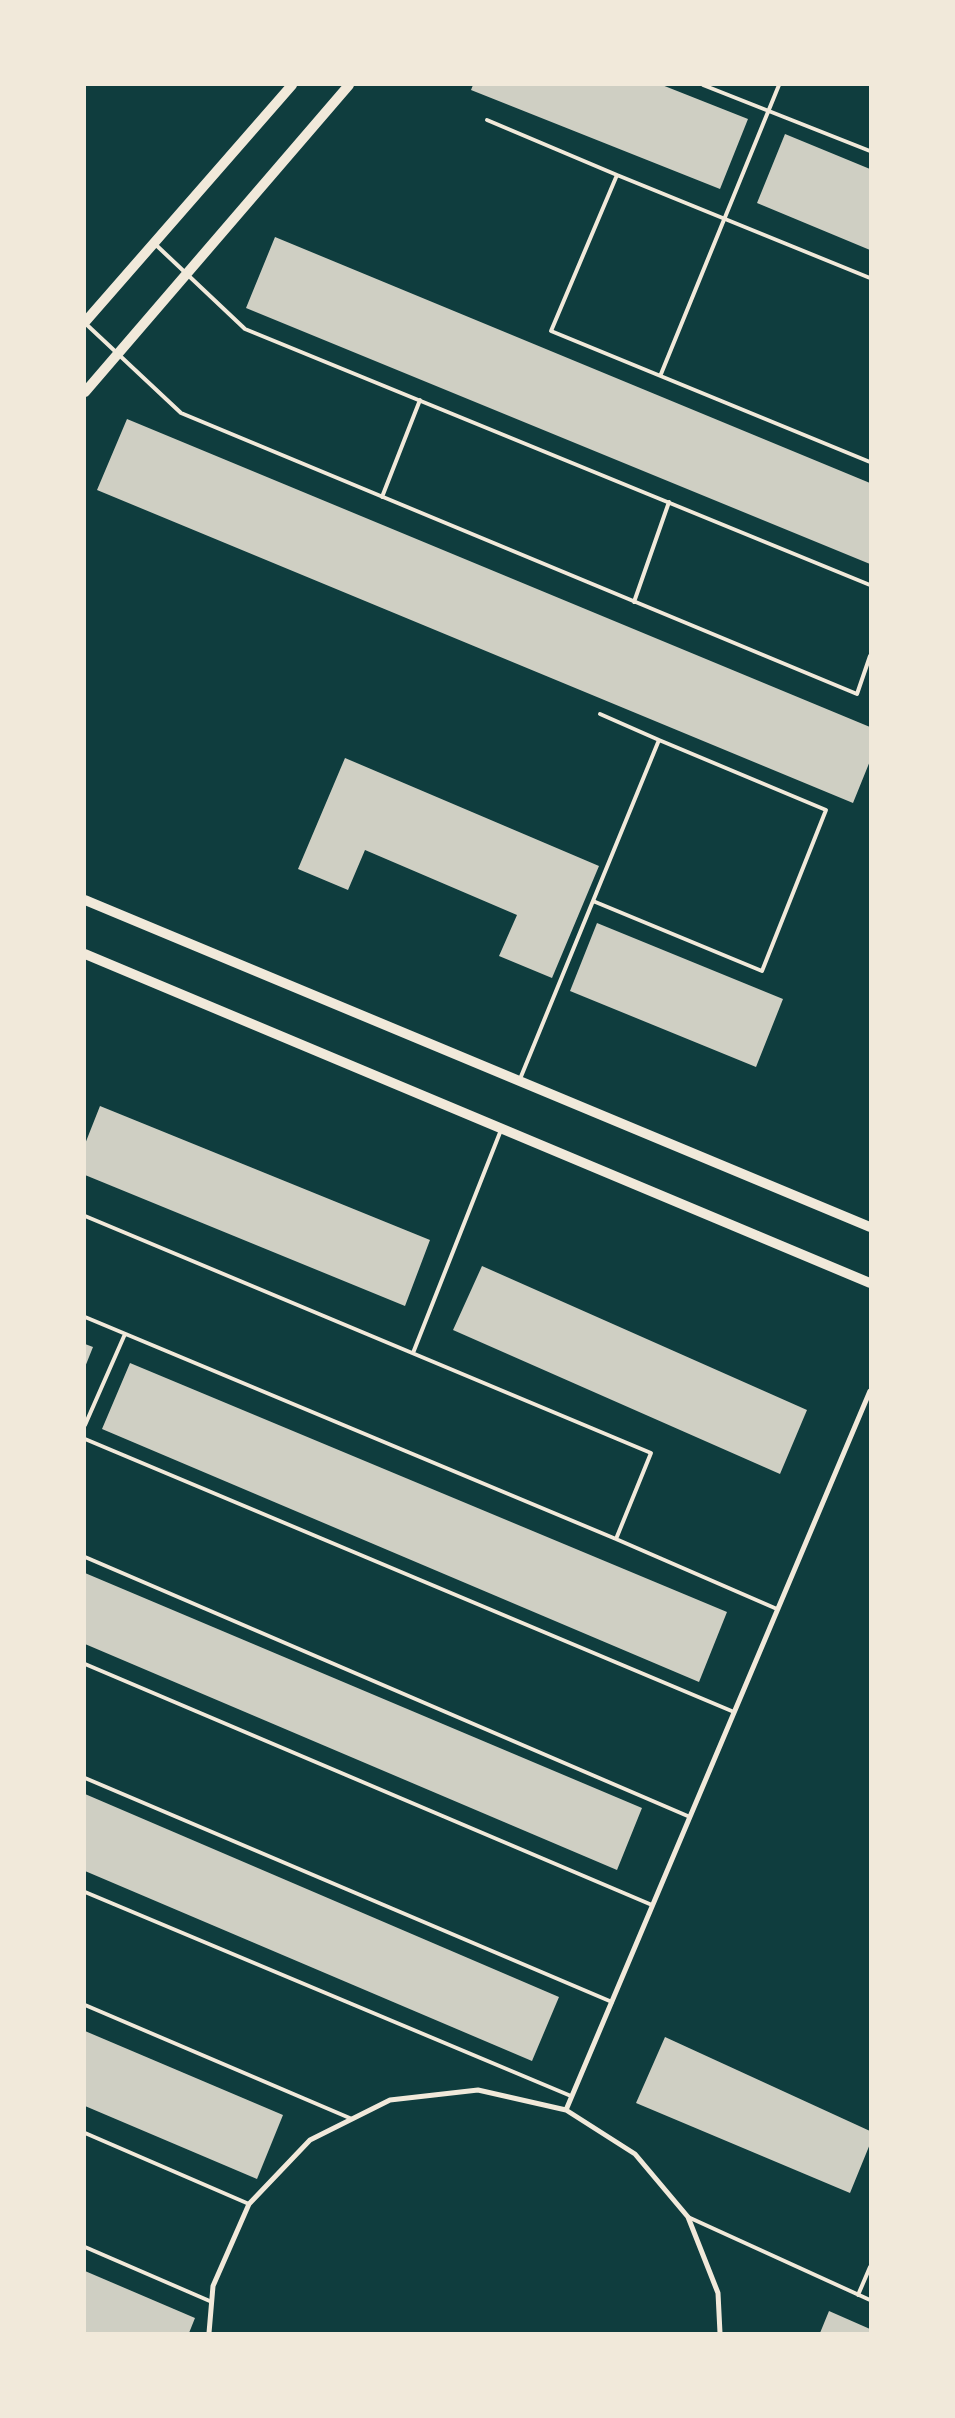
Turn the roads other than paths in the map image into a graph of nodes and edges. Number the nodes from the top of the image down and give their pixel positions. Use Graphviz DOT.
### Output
graph roads {
  1 [pos="292,85"];
  2 [pos="349,85"];
  3 [pos="703,85"];
  4 [pos="779,85"];
  5 [pos="769,111"];
  6 [pos="488,120"];
  7 [pos="870,151"];
  8 [pos="617,175"];
  9 [pos="725,219"];
  10 [pos="156,244"];
  11 [pos="187,274"];
  12 [pos="870,278"];
  13 [pos="85,323"];
  14 [pos="118,354"];
  15 [pos="661,374"];
  16 [pos="85,392"];
  17 [pos="420,400"];
  18 [pos="870,462"];
  19 [pos="382,497"];
  20 [pos="669,502"];
  21 [pos="870,584"];
  22 [pos="634,602"];
  23 [pos="870,656"];
  24 [pos="600,714"];
  25 [pos="659,740"];
  26 [pos="85,900"];
  27 [pos="593,901"];
  28 [pos="85,954"];
  29 [pos="519,1081"];
  30 [pos="501,1128"];
  31 [pos="85,1216"];
  32 [pos="870,1227"];
  33 [pos="870,1283"];
  34 [pos="85,1317"];
  35 [pos="124,1334"];
  36 [pos="413,1353"];
  37 [pos="870,1392"];
  38 [pos="85,1425"];
  39 [pos="85,1439"];
  40 [pos="616,1539"];
  41 [pos="85,1557"];
  42 [pos="777,1609"];
  43 [pos="85,1664"];
  44 [pos="734,1712"];
  45 [pos="85,1778"];
  46 [pos="690,1817"];
  47 [pos="85,1892"];
  48 [pos="652,1905"];
  49 [pos="612,2002"];
  50 [pos="85,2005"];
  51 [pos="572,2096"];
  52 [pos="566,2110"];
  53 [pos="352,2119"];
  54 [pos="85,2133"];
  55 [pos="249,2204"];
  56 [pos="688,2217"];
  57 [pos="85,2247"];
  58 [pos="870,2267"];
  59 [pos="858,2295"];
  60 [pos="870,2300"];
  61 [pos="212,2302"];
  62 [pos="210,2333"];
  63 [pos="720,2333"];
  1 -- 10 [label="main road"];
  2 -- 11 [label="main road"];
  3 -- 5 [label="lane"];
  4 -- 5 [label="lane"];
  5 -- 7 [label="lane"];
  5 -- 9 [label="lane"];
  6 -- 8 [label="lane"];
  8 -- 9 [label="lane"];
  8 -- 15 [label="lane"];
  9 -- 12 [label="lane"];
  9 -- 15 [label="lane"];
  10 -- 11 [label="lane"];
  10 -- 13 [label="main road"];
  11 -- 14 [label="main road"];
  11 -- 17 [label="lane"];
  13 -- 14 [label="lane"];
  14 -- 16 [label="main road"];
  14 -- 19 [label="lane"];
  15 -- 18 [label="lane"];
  17 -- 19 [label="lane"];
  17 -- 20 [label="lane"];
  19 -- 22 [label="lane"];
  20 -- 21 [label="lane"];
  20 -- 22 [label="lane"];
  22 -- 23 [label="lane"];
  24 -- 25 [label="lane"];
  25 -- 27 [label="lane"];
  25 -- 27 [label="lane"];
  26 -- 29 [label="main road"];
  27 -- 29 [label="lane"];
  28 -- 30 [label="main road"];
  29 -- 32 [label="main road"];
  30 -- 33 [label="main road"];
  30 -- 36 [label="lane"];
  31 -- 36 [label="lane"];
  34 -- 35 [label="lane"];
  35 -- 38 [label="lane"];
  35 -- 40 [label="lane"];
  36 -- 40 [label="lane"];
  37 -- 42 [label="street"];
  39 -- 44 [label="lane"];
  40 -- 42 [label="lane"];
  41 -- 46 [label="lane"];
  42 -- 44 [label="street"];
  43 -- 48 [label="lane"];
  44 -- 46 [label="street"];
  45 -- 49 [label="lane"];
  46 -- 48 [label="street"];
  47 -- 51 [label="lane"];
  48 -- 49 [label="street"];
  49 -- 51 [label="street"];
  50 -- 53 [label="lane"];
  51 -- 52 [label="street"];
  52 -- 53 [label="street"];
  52 -- 56 [label="street"];
  53 -- 55 [label="street"];
  54 -- 55 [label="lane"];
  55 -- 61 [label="street"];
  56 -- 59 [label="lane"];
  56 -- 63 [label="street"];
  57 -- 61 [label="lane"];
  58 -- 59 [label="lane"];
  59 -- 60 [label="lane"];
  61 -- 62 [label="street"];
}
